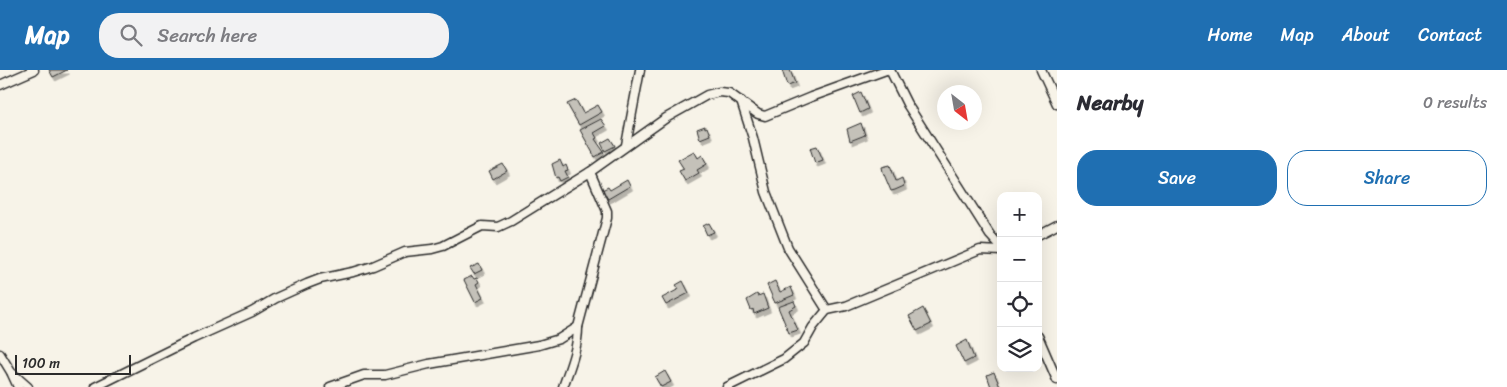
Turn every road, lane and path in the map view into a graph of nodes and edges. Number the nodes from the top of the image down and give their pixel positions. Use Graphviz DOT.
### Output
graph roads {
  1 [pos="34,70"];
  2 [pos="640,70"];
  3 [pos="886,70"];
  4 [pos="890,70"];
  5 [pos="1041,70"];
  6 [pos="0,85"];
  7 [pos="741,101"];
  8 [pos="1057,104"];
  9 [pos="626,145"];
  10 [pos="590,172"];
  11 [pos="1057,225"];
  12 [pos="1042,233"];
  13 [pos="997,243"];
  14 [pos="997,251"];
  15 [pos="827,310"];
  16 [pos="578,327"];
  17 [pos="1042,345"];
  18 [pos="0,354"];
  19 [pos="11,372"];
  20 [pos="1057,380"];
  21 [pos="18,387"];
  22 [pos="28,387"];
  23 [pos="95,387"];
  24 [pos="330,387"];
  25 [pos="563,387"];
  26 [pos="727,387"];
  1 -- 6 [label="street"];
  2 -- 9 [label="street"];
  3 -- 7 [label="street"];
  4 -- 13 [label="street"];
  5 -- 8 [label="street"];
  7 -- 9 [label="street"];
  7 -- 15 [label="street"];
  9 -- 10 [label="street"];
  10 -- 16 [label="street"];
  10 -- 23 [label="street"];
  11 -- 12 [label="street"];
  14 -- 15 [label="street"];
  15 -- 26 [label="street"];
  16 -- 24 [label="street"];
  16 -- 25 [label="street"];
  17 -- 20 [label="street"];
  18 -- 19 [label="street"];
  19 -- 21 [label="street"];
  19 -- 22 [label="street"];
}
